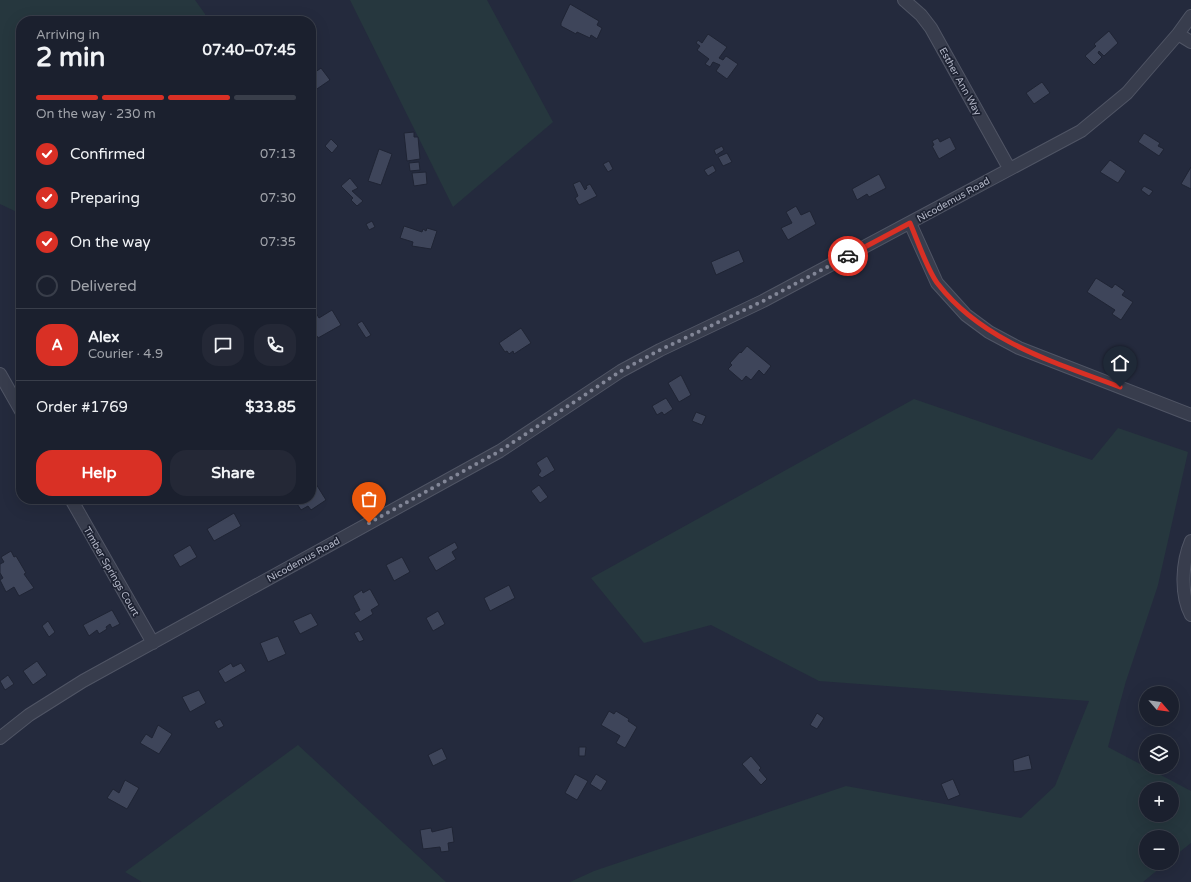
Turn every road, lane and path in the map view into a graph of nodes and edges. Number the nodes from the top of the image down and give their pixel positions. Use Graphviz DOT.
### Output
graph roads {
  1 [pos="904,0"];
  2 [pos="1191,16"];
  3 [pos="1178,34"];
  4 [pos="1191,42"];
  5 [pos="1009,168"];
  6 [pos="910,223"];
  7 [pos="0,374"];
  8 [pos="16,402"];
  9 [pos="1191,416"];
  10 [pos="74,504"];
  11 [pos="1191,541"];
  12 [pos="1191,615"];
  13 [pos="153,643"];
  14 [pos="0,738"];
  1 -- 5 [label="street, Esther Ann Way"];
  2 -- 3 [label="street, Nicodemus Road"];
  3 -- 4 [label="street"];
  3 -- 5 [label="street, Nicodemus Road"];
  5 -- 6 [label="street, Nicodemus Road"];
  6 -- 9 [label="street"];
  6 -- 13 [label="street, Nicodemus Road"];
  7 -- 8 [label="street"];
  10 -- 13 [label="street, Timber Springs Court"];
  11 -- 12 [label="street"];
  13 -- 14 [label="street, Nicodemus Road"];
}
